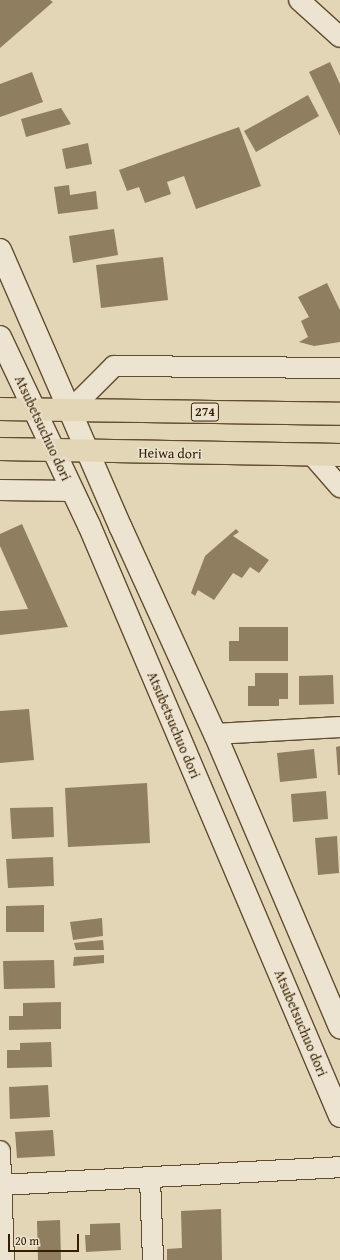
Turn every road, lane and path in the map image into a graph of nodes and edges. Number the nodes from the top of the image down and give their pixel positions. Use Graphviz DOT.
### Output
graph roads {
  1 [pos="300,0"];
  2 [pos="340,37"];
  3 [pos="0,250"];
  4 [pos="0,337"];
  5 [pos="340,368"];
  6 [pos="0,409"];
  7 [pos="35,409"];
  8 [pos="70,410"];
  9 [pos="340,414"];
  10 [pos="0,449"];
  11 [pos="55,451"];
  12 [pos="88,452"];
  13 [pos="312,455"];
  14 [pos="340,455"];
  15 [pos="340,486"];
  16 [pos="0,490"];
  17 [pos="73,491"];
  18 [pos="340,727"];
  19 [pos="215,734"];
  20 [pos="340,1027"];
  21 [pos="340,1116"];
  22 [pos="0,1151"];
  23 [pos="340,1167"];
  24 [pos="150,1178"];
  25 [pos="1,1185"];
  26 [pos="4,1260"];
  27 [pos="153,1260"];
  1 -- 2 [label="street"];
  3 -- 8 [label="main road"];
  4 -- 7 [label="main road, Atsubetsuchuo dori"];
  5 -- 8 [label="street"];
  6 -- 7 [label="highway, 274"];
  7 -- 8 [label="highway, 274"];
  7 -- 11 [label="main road, Atsubetsuchuo dori"];
  8 -- 9 [label="highway, 274"];
  8 -- 12 [label="main road"];
  10 -- 11 [label="highway, Heiwa dori"];
  11 -- 12 [label="highway, Heiwa dori"];
  11 -- 17 [label="main road, Atsubetsuchuo dori"];
  12 -- 13 [label="highway, Heiwa dori"];
  12 -- 19 [label="main road"];
  13 -- 14 [label="highway, Heiwa dori"];
  13 -- 15 [label="street"];
  16 -- 17 [label="street"];
  17 -- 21 [label="main road, Atsubetsuchuo dori"];
  18 -- 19 [label="street"];
  19 -- 20 [label="main road"];
  22 -- 25 [label="street"];
  23 -- 24 [label="street"];
  24 -- 25 [label="street"];
  24 -- 27 [label="street"];
  25 -- 26 [label="street"];
}
